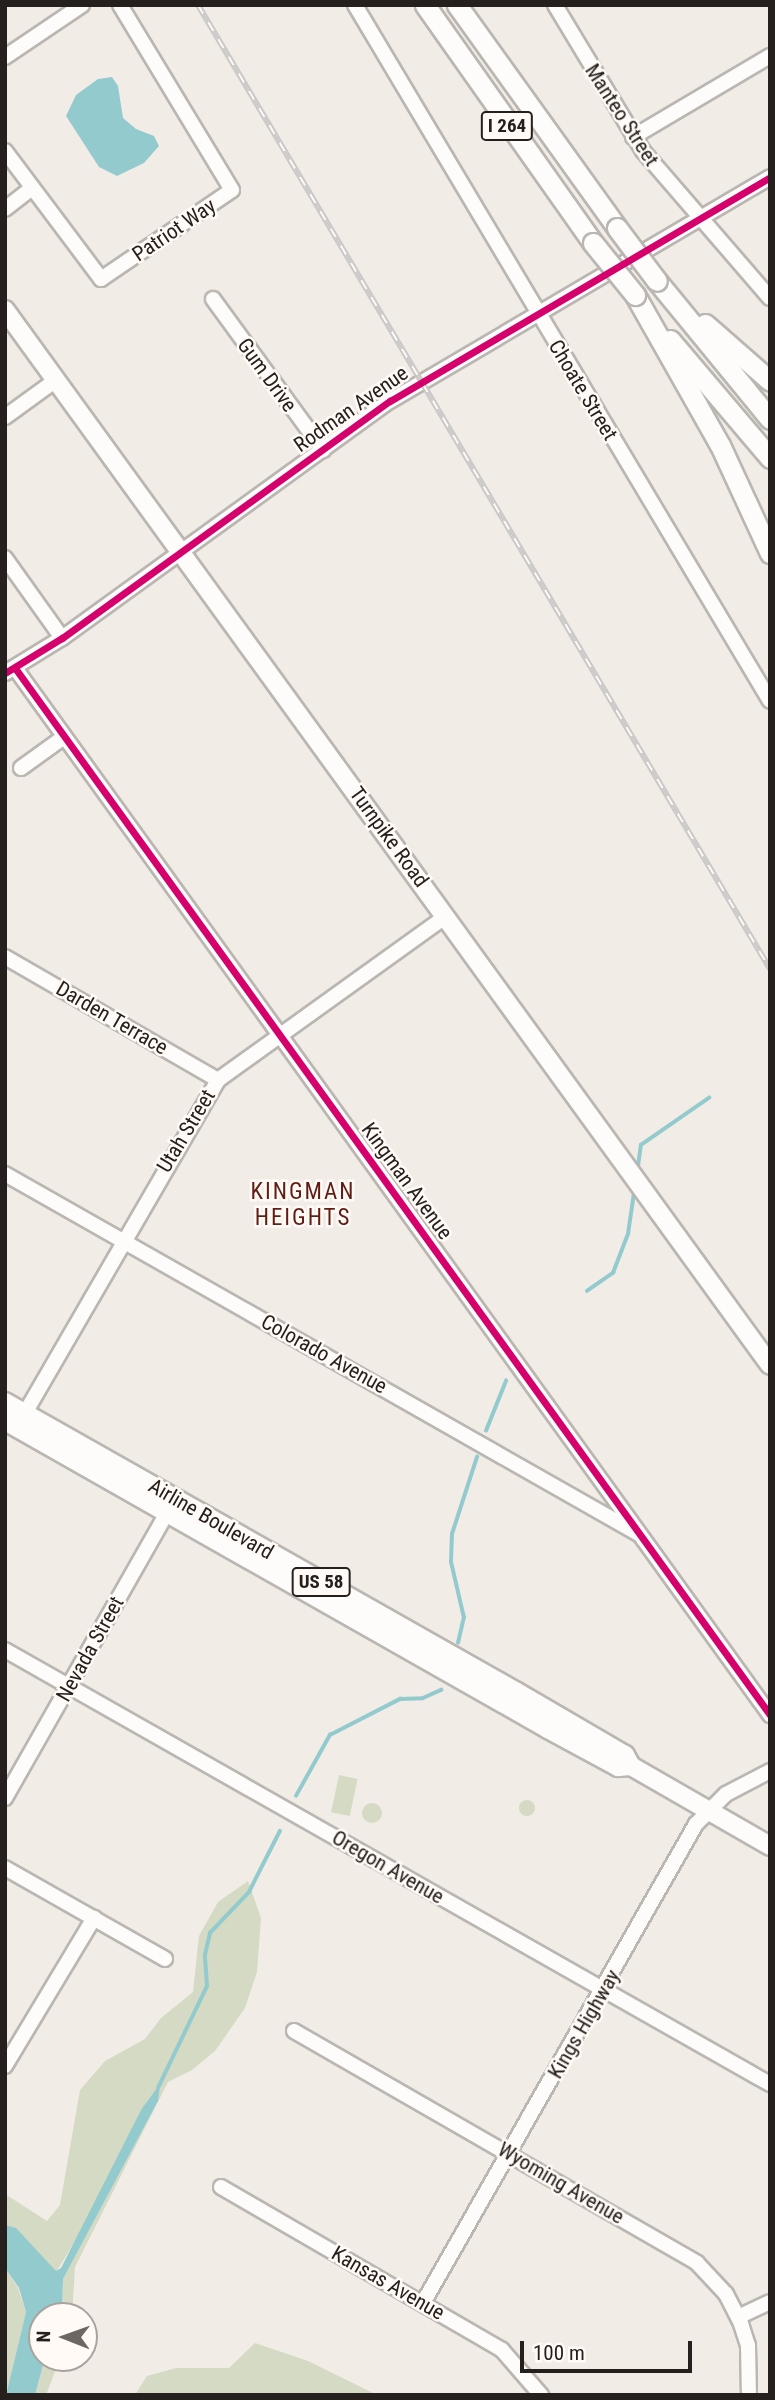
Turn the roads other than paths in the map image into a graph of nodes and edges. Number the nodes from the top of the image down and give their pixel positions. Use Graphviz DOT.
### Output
graph roads {
  1 [pos="82,5"];
  2 [pos="120,5"];
  3 [pos="355,5"];
  4 [pos="425,5"];
  5 [pos="457,5"];
  6 [pos="555,5"];
  7 [pos="770,56"];
  8 [pos="5,57"];
  9 [pos="633,137"];
  10 [pos="5,151"];
  11 [pos="770,177"];
  12 [pos="32,188"];
  13 [pos="5,209"];
  14 [pos="699,218"];
  15 [pos="657,281"];
  16 [pos="635,295"];
  17 [pos="770,298"];
  18 [pos="213,299"];
  19 [pos="5,310"];
  20 [pos="537,313"];
  21 [pos="56,380"];
  22 [pos="770,381"];
  23 [pos="5,417"];
  24 [pos="770,419"];
  25 [pos="324,450"];
  26 [pos="770,458"];
  27 [pos="183,552"];
  28 [pos="770,553"];
  29 [pos="5,558"];
  30 [pos="62,638"];
  31 [pos="10,670"];
  32 [pos="770,701"];
  33 [pos="64,737"];
  34 [pos="22,768"];
  35 [pos="446,916"];
  36 [pos="5,957"];
  37 [pos="281,1035"];
  38 [pos="218,1080"];
  39 [pos="5,1174"];
  40 [pos="122,1241"];
  41 [pos="770,1365"];
  42 [pos="5,1402"];
  43 [pos="16,1421"];
  44 [pos="171,1506"];
  45 [pos="641,1535"];
  46 [pos="5,1650"];
  47 [pos="69,1686"];
  48 [pos="770,1715"];
  49 [pos="770,1771"];
  50 [pos="5,1798"];
  51 [pos="706,1810"];
  52 [pos="770,1846"];
  53 [pos="5,1868"];
  54 [pos="94,1918"];
  55 [pos="164,1959"];
  56 [pos="603,1990"];
  57 [pos="294,2031"];
  58 [pos="5,2066"];
  59 [pos="770,2084"];
  60 [pos="510,2154"];
  61 [pos="221,2187"];
  62 [pos="770,2302"];
  63 [pos="423,2303"];
  64 [pos="738,2317"];
  65 [pos="541,2395"];
  66 [pos="749,2395"];
  1 -- 8 [label="street"];
  2 -- 12 [label="street, Patriot Way"];
  3 -- 20 [label="street, Choate Street"];
  4 -- 16 [label="highway, I 264, bridge"];
  5 -- 15 [label="highway, I 264, bridge"];
  6 -- 9 [label="street, Manteo Street"];
  7 -- 9 [label="street"];
  9 -- 14 [label="street, Manteo Street"];
  10 -- 12 [label="street, Patriot Way"];
  11 -- 14 [label="street, Rodman Avenue"];
  12 -- 13 [label="street"];
  14 -- 17 [label="street, Manteo Street"];
  14 -- 20 [label="street, Rodman Avenue"];
  15 -- 22 [label="highway"];
  15 -- 24 [label="highway, I 264"];
  16 -- 26 [label="highway, I 264"];
  16 -- 28 [label="highway"];
  18 -- 25 [label="street, Gum Drive"];
  19 -- 21 [label="main road, Turnpike Road"];
  20 -- 25 [label="street, Rodman Avenue"];
  20 -- 32 [label="street, Choate Street"];
  21 -- 23 [label="street"];
  21 -- 27 [label="main road, Turnpike Road"];
  25 -- 27 [label="street, Rodman Avenue"];
  27 -- 30 [label="street, Rodman Avenue"];
  27 -- 35 [label="main road, Turnpike Road"];
  29 -- 30 [label="street"];
  30 -- 31 [label="street, Rodman Avenue"];
  31 -- 33 [label="street, Kingman Avenue"];
  33 -- 34 [label="street"];
  33 -- 37 [label="street, Kingman Avenue"];
  35 -- 37 [label="street, Utah Street"];
  35 -- 41 [label="main road, Turnpike Road"];
  36 -- 38 [label="street, Darden Terrace"];
  37 -- 38 [label="street, Utah Street"];
  37 -- 45 [label="street, Kingman Avenue"];
  38 -- 40 [label="street, Utah Street"];
  39 -- 40 [label="street, Colorado Avenue"];
  40 -- 43 [label="street, Utah Street"];
  40 -- 45 [label="street, Colorado Avenue"];
  42 -- 43 [label="main road, Airline Boulevard / US 58"];
  43 -- 44 [label="main road, Airline Boulevard / US 58"];
  44 -- 47 [label="street, Nevada Street"];
  44 -- 51 [label="main road, Airline Boulevard / US 58"];
  45 -- 48 [label="street, Kingman Avenue"];
  46 -- 47 [label="street, Oregon Avenue"];
  47 -- 50 [label="street, Nevada Street"];
  47 -- 56 [label="street, Oregon Avenue"];
  49 -- 51 [label="street, Kings Highway"];
  51 -- 52 [label="main road, Airline Boulevard / US 58"];
  51 -- 56 [label="street, Kings Highway"];
  53 -- 54 [label="street"];
  54 -- 55 [label="street"];
  54 -- 58 [label="street"];
  56 -- 59 [label="street, Oregon Avenue"];
  56 -- 60 [label="street, Kings Highway"];
  57 -- 60 [label="street, Wyoming Avenue"];
  60 -- 63 [label="street, Kings Highway"];
  60 -- 64 [label="street, Wyoming Avenue"];
  61 -- 63 [label="street, Kansas Avenue"];
  62 -- 64 [label="street"];
  63 -- 65 [label="street, Kansas Avenue"];
  64 -- 66 [label="street, Wyoming Avenue"];
}
